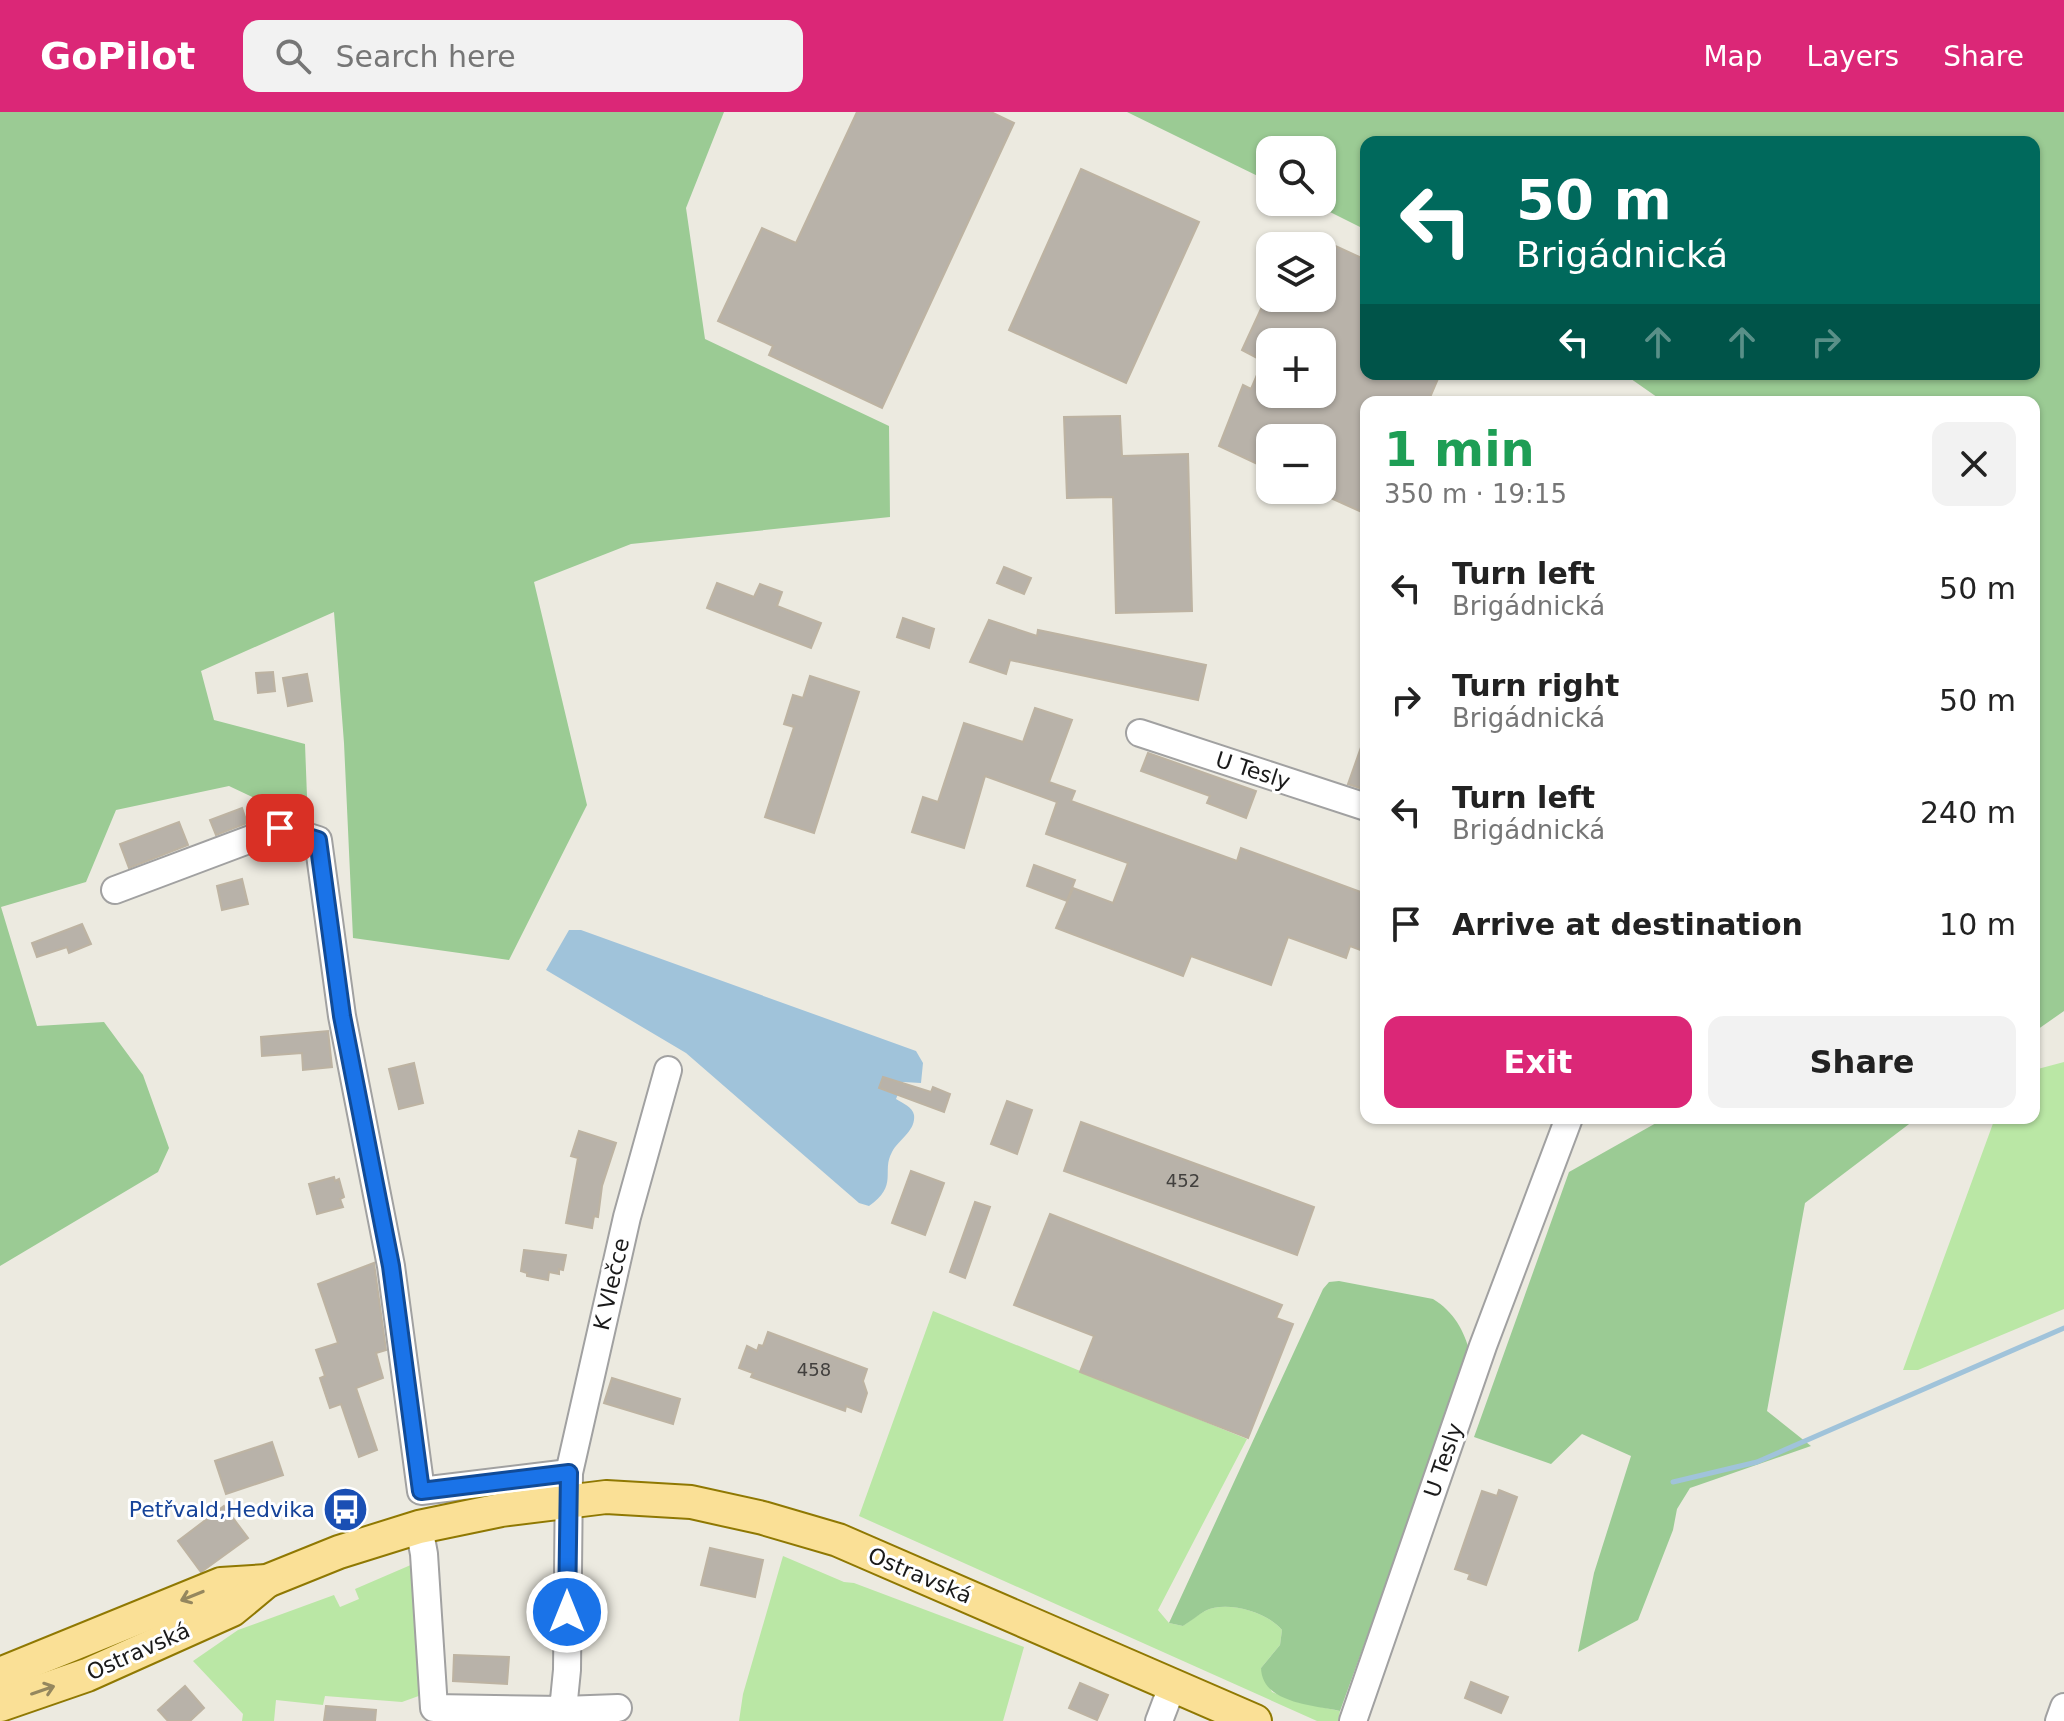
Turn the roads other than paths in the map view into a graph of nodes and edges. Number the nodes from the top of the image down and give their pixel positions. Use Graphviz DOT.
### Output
graph roads {
  1 [pos="1140,733"];
  2 [pos="1360,805"];
  3 [pos="115,890"];
  4 [pos="668,1070"];
  5 [pos="1567,1124"];
  6 [pos="568,1487"];
  7 [pos="419,1527"];
  8 [pos="267,1581"];
  9 [pos="0,1674"];
  10 [pos="1173,1684"];
  11 [pos="0,1705"];
  12 [pos="2064,1707"];
  13 [pos="618,1708"];
  14 [pos="563,1710"];
  15 [pos="1159,1721"];
  16 [pos="1255,1721"];
  17 [pos="1353,1721"];
  18 [pos="2059,1721"];
  1 -- 2 [label="street, U Tesly"];
  3 -- 6 [label="street"];
  4 -- 6 [label="street, K Vlečce"];
  5 -- 17 [label="street, U Tesly"];
  6 -- 7 [label="main road, Ostravská"];
  6 -- 10 [label="main road, Ostravská"];
  6 -- 14 [label="street"];
  7 -- 8 [label="main road, Ostravská"];
  7 -- 14 [label="street"];
  8 -- 9 [label="main road, Ostravská, one-way"];
  11 -- 8 [label="main road, Ostravská, one-way"];
  10 -- 15 [label="street"];
  10 -- 16 [label="main road, Ostravská"];
  12 -- 18 [label="street"];
  13 -- 14 [label="street"];
}
